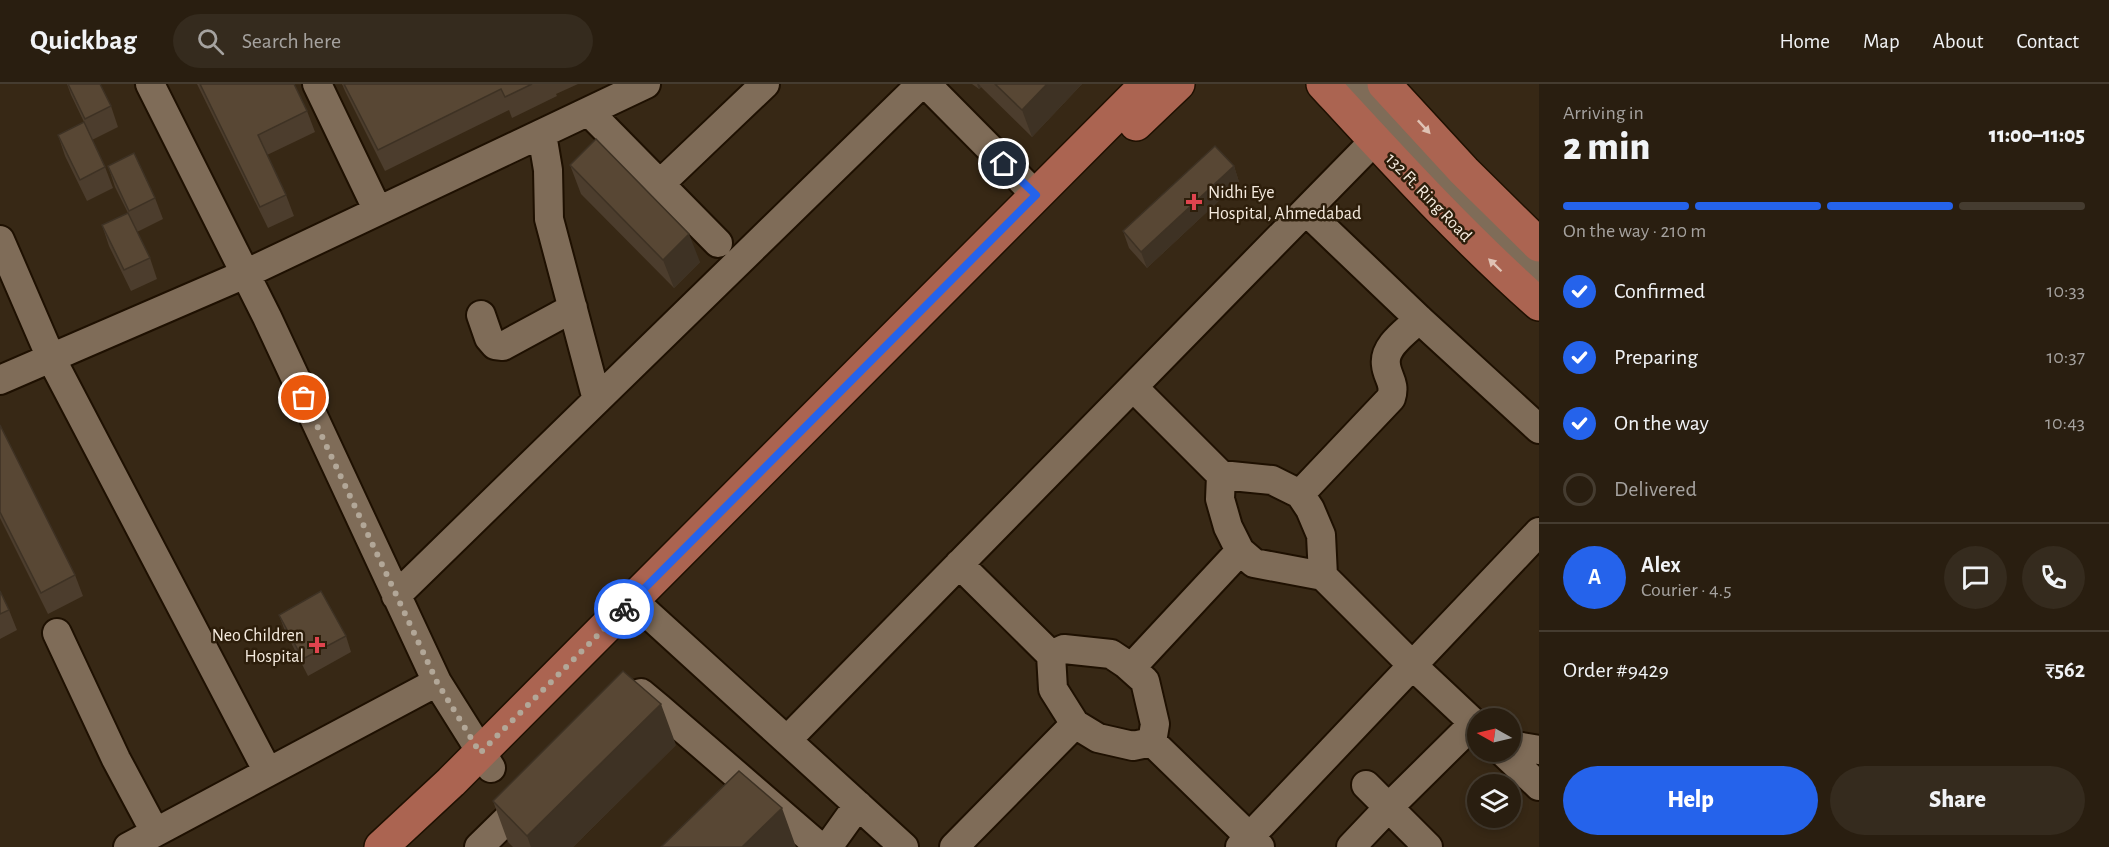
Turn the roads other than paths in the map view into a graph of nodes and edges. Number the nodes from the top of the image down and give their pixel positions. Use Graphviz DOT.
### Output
graph roads {
  1 [pos="150,84"];
  2 [pos="317,84"];
  3 [pos="646,84"];
  4 [pos="765,84"];
  5 [pos="921,84"];
  6 [pos="926,84"];
  7 [pos="1147,84"];
  8 [pos="1178,84"];
  9 [pos="1323,84"];
  10 [pos="1351,84"];
  11 [pos="1384,84"];
  12 [pos="589,112"];
  13 [pos="542,134"];
  14 [pos="1375,140"];
  15 [pos="660,184"];
  16 [pos="1036,195"];
  17 [pos="378,211"];
  18 [pos="1306,211"];
  19 [pos="0,240"];
  20 [pos="718,243"];
  21 [pos="1539,245"];
  22 [pos="245,274"];
  23 [pos="1539,277"];
  24 [pos="1539,304"];
  25 [pos="573,309"];
  26 [pos="481,315"];
  27 [pos="1419,320"];
  28 [pos="51,358"];
  29 [pos="0,380"];
  30 [pos="1133,387"];
  31 [pos="597,400"];
  32 [pos="1539,429"];
  33 [pos="1221,475"];
  34 [pos="1300,494"];
  35 [pos="1539,532"];
  36 [pos="1240,551"];
  37 [pos="959,564"];
  38 [pos="1323,576"];
  39 [pos="396,596"];
  40 [pos="639,607"];
  41 [pos="57,633"];
  42 [pos="1051,655"];
  43 [pos="1412,665"];
  44 [pos="1131,668"];
  45 [pos="437,682"];
  46 [pos="611,715"];
  47 [pos="1467,717"];
  48 [pos="1075,724"];
  49 [pos="1467,733"];
  50 [pos="787,740"];
  51 [pos="1152,742"];
  52 [pos="1521,747"];
  53 [pos="1539,750"];
  54 [pos="486,760"];
  55 [pos="1514,762"];
  56 [pos="268,772"];
  57 [pos="545,781"];
  58 [pos="1366,784"];
  59 [pos="1539,786"];
  60 [pos="858,805"];
  61 [pos="1388,808"];
  62 [pos="155,832"];
  63 [pos="1250,844"];
  64 [pos="128,847"];
  65 [pos="381,847"];
  66 [pos="414,847"];
  67 [pos="479,847"];
  68 [pos="820,847"];
  69 [pos="828,847"];
  70 [pos="904,847"];
  71 [pos="954,847"];
  72 [pos="1351,847"];
  73 [pos="1428,847"];
  1 -- 22 [label="street"];
  2 -- 17 [label="street"];
  3 -- 12 [label="street"];
  4 -- 15 [label="street"];
  5 -- 31 [label="street"];
  6 -- 16 [label="street"];
  7 -- 16 [label="main road"];
  8 -- 40 [label="main road"];
  9 -- 14 [label="main road, 132 Ft. Ring Road"];
  10 -- 23 [label="street"];
  11 -- 21 [label="main road, one-way"];
  12 -- 13 [label="street"];
  12 -- 15 [label="street"];
  13 -- 17 [label="street"];
  13 -- 25 [label="street"];
  14 -- 18 [label="street"];
  24 -- 14 [label="main road, 132 Ft. Ring Road, one-way"];
  15 -- 20 [label="street"];
  16 -- 40 [label="main road"];
  17 -- 22 [label="street"];
  18 -- 27 [label="street"];
  18 -- 30 [label="street"];
  19 -- 28 [label="street"];
  22 -- 28 [label="street"];
  22 -- 39 [label="street"];
  25 -- 26 [label="street"];
  25 -- 31 [label="street"];
  27 -- 32 [label="street"];
  27 -- 34 [label="street"];
  28 -- 29 [label="street"];
  28 -- 56 [label="street"];
  30 -- 33 [label="street"];
  30 -- 37 [label="street"];
  31 -- 39 [label="street"];
  33 -- 34 [label="street"];
  33 -- 36 [label="street"];
  34 -- 38 [label="street"];
  35 -- 43 [label="street"];
  36 -- 38 [label="street"];
  36 -- 44 [label="street"];
  37 -- 42 [label="street"];
  37 -- 50 [label="street"];
  38 -- 43 [label="street"];
  39 -- 45 [label="street"];
  40 -- 50 [label="street"];
  40 -- 54 [label="main road"];
  41 -- 62 [label="street"];
  42 -- 44 [label="street"];
  42 -- 48 [label="street"];
  43 -- 47 [label="street"];
  43 -- 63 [label="street"];
  44 -- 51 [label="street"];
  45 -- 54 [label="street"];
  45 -- 56 [label="street"];
  46 -- 68 [label="street"];
  48 -- 51 [label="street"];
  48 -- 71 [label="street"];
  49 -- 61 [label="street"];
  50 -- 60 [label="street"];
  51 -- 63 [label="street"];
  52 -- 53 [label="street"];
  54 -- 65 [label="main road"];
  54 -- 66 [label="main road"];
  55 -- 59 [label="street"];
  56 -- 62 [label="street"];
  57 -- 67 [label="street"];
  58 -- 61 [label="street"];
  60 -- 69 [label="street"];
  60 -- 70 [label="street"];
  61 -- 72 [label="street"];
  61 -- 73 [label="street"];
  62 -- 64 [label="street"];
}
